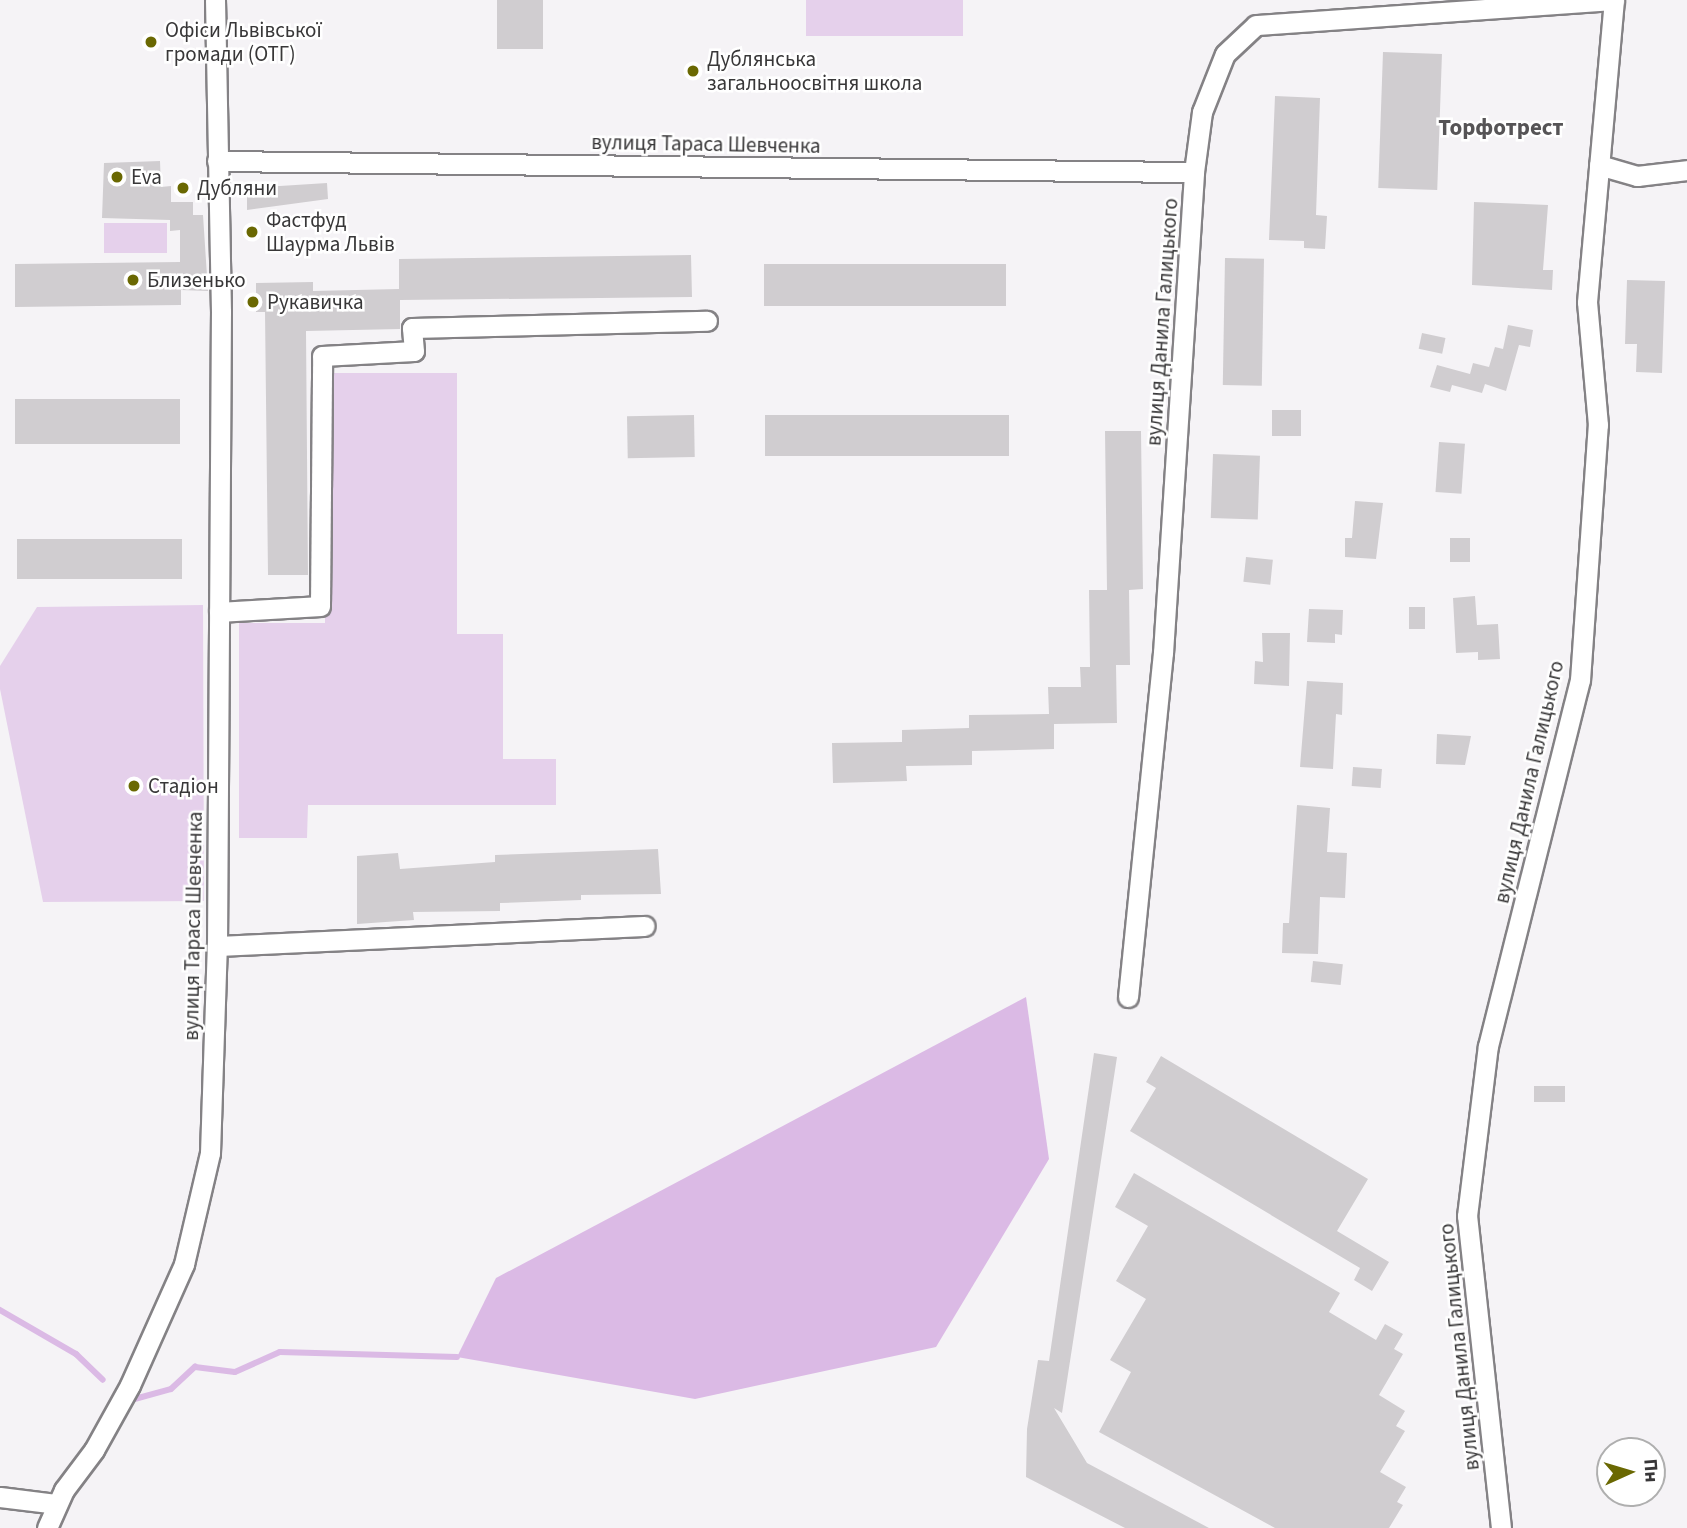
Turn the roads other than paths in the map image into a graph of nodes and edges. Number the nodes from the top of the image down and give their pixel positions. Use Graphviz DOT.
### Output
graph roads {
  1 [pos="215,0"];
  2 [pos="1614,0"];
  3 [pos="217,161"];
  4 [pos="1599,165"];
  5 [pos="1687,170"];
  6 [pos="1194,172"];
  7 [pos="707,321"];
  8 [pos="219,612"];
  9 [pos="645,926"];
  10 [pos="217,946"];
  11 [pos="1128,997"];
  12 [pos="0,1497"];
  13 [pos="56,1504"];
  14 [pos="47,1528"];
  15 [pos="1500,1528"];
  1 -- 3 [label="street, вулиця Тараса Шевченка"];
  2 -- 4 [label="street, вулиця Данила Галицького"];
  2 -- 6 [label="street, вулиця Данила Галицького"];
  3 -- 6 [label="street, вулиця Тараса Шевченка"];
  3 -- 8 [label="street, вулиця Тараса Шевченка"];
  4 -- 5 [label="street"];
  4 -- 15 [label="street, вулиця Данила Галицького"];
  6 -- 11 [label="street, вулиця Данила Галицького"];
  7 -- 8 [label="street"];
  8 -- 10 [label="street, вулиця Тараса Шевченка"];
  9 -- 10 [label="street"];
  10 -- 13 [label="street, вулиця Тараса Шевченка"];
  12 -- 13 [label="street"];
  13 -- 14 [label="street, вулиця Тараса Шевченка"];
}
